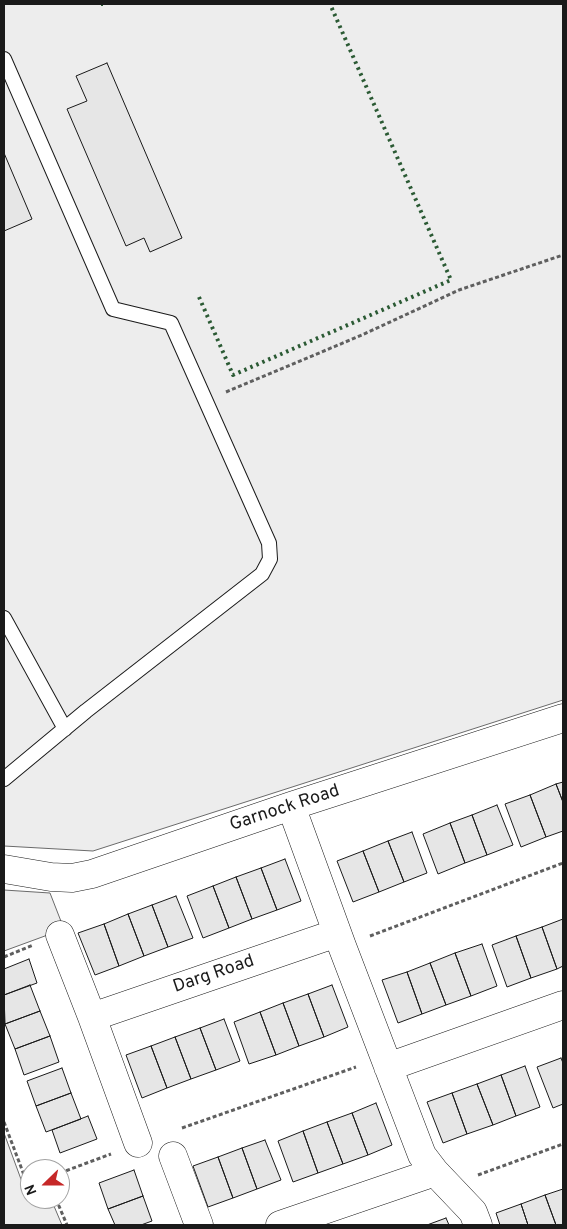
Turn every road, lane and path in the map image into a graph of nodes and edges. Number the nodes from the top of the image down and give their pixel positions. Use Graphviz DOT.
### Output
graph roads {
  1 [pos="4,59"];
  2 [pos="563,255"];
  3 [pos="206,400"];
  4 [pos="4,618"];
  5 [pos="563,718"];
  6 [pos="65,729"];
  7 [pos="4,779"];
  8 [pos="291,806"];
  9 [pos="563,863"];
  10 [pos="4,869"];
  11 [pos="60,935"];
  12 [pos="339,940"];
  13 [pos="563,1005"];
  14 [pos="92,1017"];
  15 [pos="386,1062"];
  16 [pos="4,1122"];
  17 [pos="138,1143"];
  18 [pos="174,1143"];
  19 [pos="563,1144"];
  20 [pos="20,1165"];
  21 [pos="442,1179"];
  22 [pos="60,1209"];
  23 [pos="67,1225"];
  24 [pos="199,1225"];
  25 [pos="280,1225"];
  26 [pos="478,1225"];
  1 -- 3 [label="lane"];
  2 -- 3 [label="path"];
  3 -- 6 [label="lane"];
  4 -- 6 [label="lane"];
  5 -- 8 [label="street, Garnock Road"];
  6 -- 7 [label="lane"];
  8 -- 10 [label="street, Garnock Road"];
  8 -- 12 [label="street"];
  9 -- 12 [label="path"];
  11 -- 14 [label="street"];
  12 -- 14 [label="street, Darg Road"];
  12 -- 15 [label="street"];
  13 -- 15 [label="street"];
  14 -- 17 [label="street"];
  15 -- 18 [label="path"];
  15 -- 21 [label="street"];
  16 -- 20 [label="path"];
  18 -- 24 [label="street"];
  19 -- 21 [label="path"];
  21 -- 25 [label="street"];
  21 -- 26 [label="street"];
  22 -- 23 [label="path"];
}
